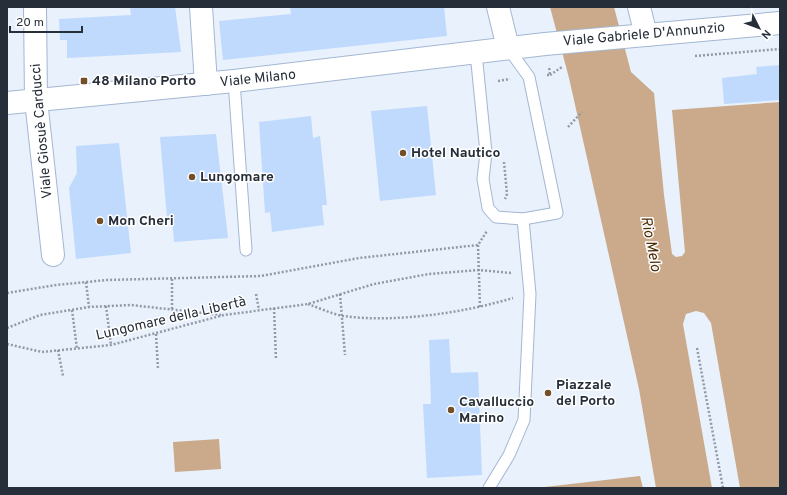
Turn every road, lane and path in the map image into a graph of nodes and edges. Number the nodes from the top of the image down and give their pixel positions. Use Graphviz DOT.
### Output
graph roads {
  1 [pos="35,7"];
  2 [pos="201,7"];
  3 [pos="498,7"];
  4 [pos="639,7"];
  5 [pos="780,23"];
  6 [pos="636,36"];
  7 [pos="550,43"];
  8 [pos="508,48"];
  9 [pos="780,49"];
  10 [pos="476,53"];
  11 [pos="689,56"];
  12 [pos="564,66"];
  13 [pos="550,75"];
  14 [pos="529,77"];
  15 [pos="234,81"];
  16 [pos="206,84"];
  17 [pos="498,88"];
  18 [pos="36,100"];
  19 [pos="7,104"];
  20 [pos="582,112"];
  21 [pos="568,127"];
  22 [pos="504,156"];
  23 [pos="496,217"];
  24 [pos="523,219"];
  25 [pos="478,245"];
  26 [pos="246,250"];
  27 [pos="53,254"];
  28 [pos="479,270"];
  29 [pos="528,274"];
  30 [pos="172,279"];
  31 [pos="86,282"];
  32 [pos="7,293"];
  33 [pos="256,294"];
  34 [pos="340,294"];
  35 [pos="530,294"];
  36 [pos="308,304"];
  37 [pos="106,306"];
  38 [pos="89,307"];
  39 [pos="274,308"];
  40 [pos="480,308"];
  41 [pos="172,309"];
  42 [pos="72,310"];
  43 [pos="259,310"];
  44 [pos="224,315"];
  45 [pos="342,316"];
  46 [pos="7,328"];
  47 [pos="156,334"];
  48 [pos="7,344"];
  49 [pos="111,345"];
  50 [pos="697,348"];
  51 [pos="77,349"];
  52 [pos="58,350"];
  53 [pos="345,355"];
  54 [pos="276,360"];
  55 [pos="158,369"];
  56 [pos="63,376"];
  57 [pos="489,488"];
  58 [pos="723,488"];
  1 -- 18 [label="street, Viale Giosuè Carducci"];
  2 -- 16 [label="street"];
  3 -- 8 [label="street"];
  4 -- 6 [label="street"];
  5 -- 6 [label="street, Viale Gabriele D'Annunzio"];
  6 -- 7 [label="street, Viale Gabriele D'Annunzio"];
  7 -- 8 [label="street, Viale Gabriele D'Annunzio"];
  7 -- 13 [label="path"];
  8 -- 10 [label="street, Viale Milano"];
  8 -- 14 [label="lane"];
  9 -- 11 [label="path"];
  10 -- 15 [label="street, Viale Milano"];
  10 -- 23 [label="lane"];
  12 -- 13 [label="path"];
  13 -- 14 [label="path"];
  14 -- 17 [label="path"];
  14 -- 24 [label="lane"];
  15 -- 16 [label="street, Viale Milano"];
  15 -- 26 [label="lane"];
  16 -- 18 [label="street, Viale Milano"];
  18 -- 19 [label="street, Viale Milano"];
  18 -- 27 [label="street, Viale Giosuè Carducci"];
  20 -- 21 [label="path"];
  22 -- 23 [label="path"];
  23 -- 24 [label="lane"];
  23 -- 25 [label="path"];
  24 -- 29 [label="lane"];
  25 -- 28 [label="path"];
  25 -- 30 [label="path, Lungomare della Libertà"];
  28 -- 29 [label="path, Lungomare della Libertà"];
  28 -- 34 [label="path, Lungomare della Libertà"];
  28 -- 40 [label="path"];
  29 -- 35 [label="lane"];
  30 -- 31 [label="path, Lungomare della Libertà"];
  30 -- 41 [label="path"];
  31 -- 32 [label="path, Lungomare della Libertà"];
  31 -- 38 [label="path"];
  33 -- 43 [label="path"];
  34 -- 36 [label="path, Lungomare della Libertà"];
  34 -- 45 [label="path"];
  35 -- 40 [label="path"];
  35 -- 57 [label="lane"];
  36 -- 39 [label="path, Lungomare della Libertà"];
  36 -- 45 [label="path"];
  37 -- 38 [label="path"];
  37 -- 41 [label="path"];
  37 -- 49 [label="path"];
  38 -- 42 [label="path"];
  39 -- 43 [label="path, Lungomare della Libertà"];
  39 -- 54 [label="path"];
  40 -- 45 [label="path"];
  41 -- 44 [label="path"];
  42 -- 46 [label="path"];
  42 -- 51 [label="path"];
  43 -- 44 [label="path, Lungomare della Libertà"];
  44 -- 47 [label="path, Lungomare della Libertà"];
  45 -- 53 [label="path"];
  47 -- 49 [label="path, Lungomare della Libertà"];
  47 -- 55 [label="path"];
  48 -- 52 [label="path, Lungomare della Libertà"];
  49 -- 51 [label="path, Lungomare della Libertà"];
  50 -- 58 [label="path"];
  51 -- 52 [label="path, Lungomare della Libertà"];
  52 -- 56 [label="path"];
}
